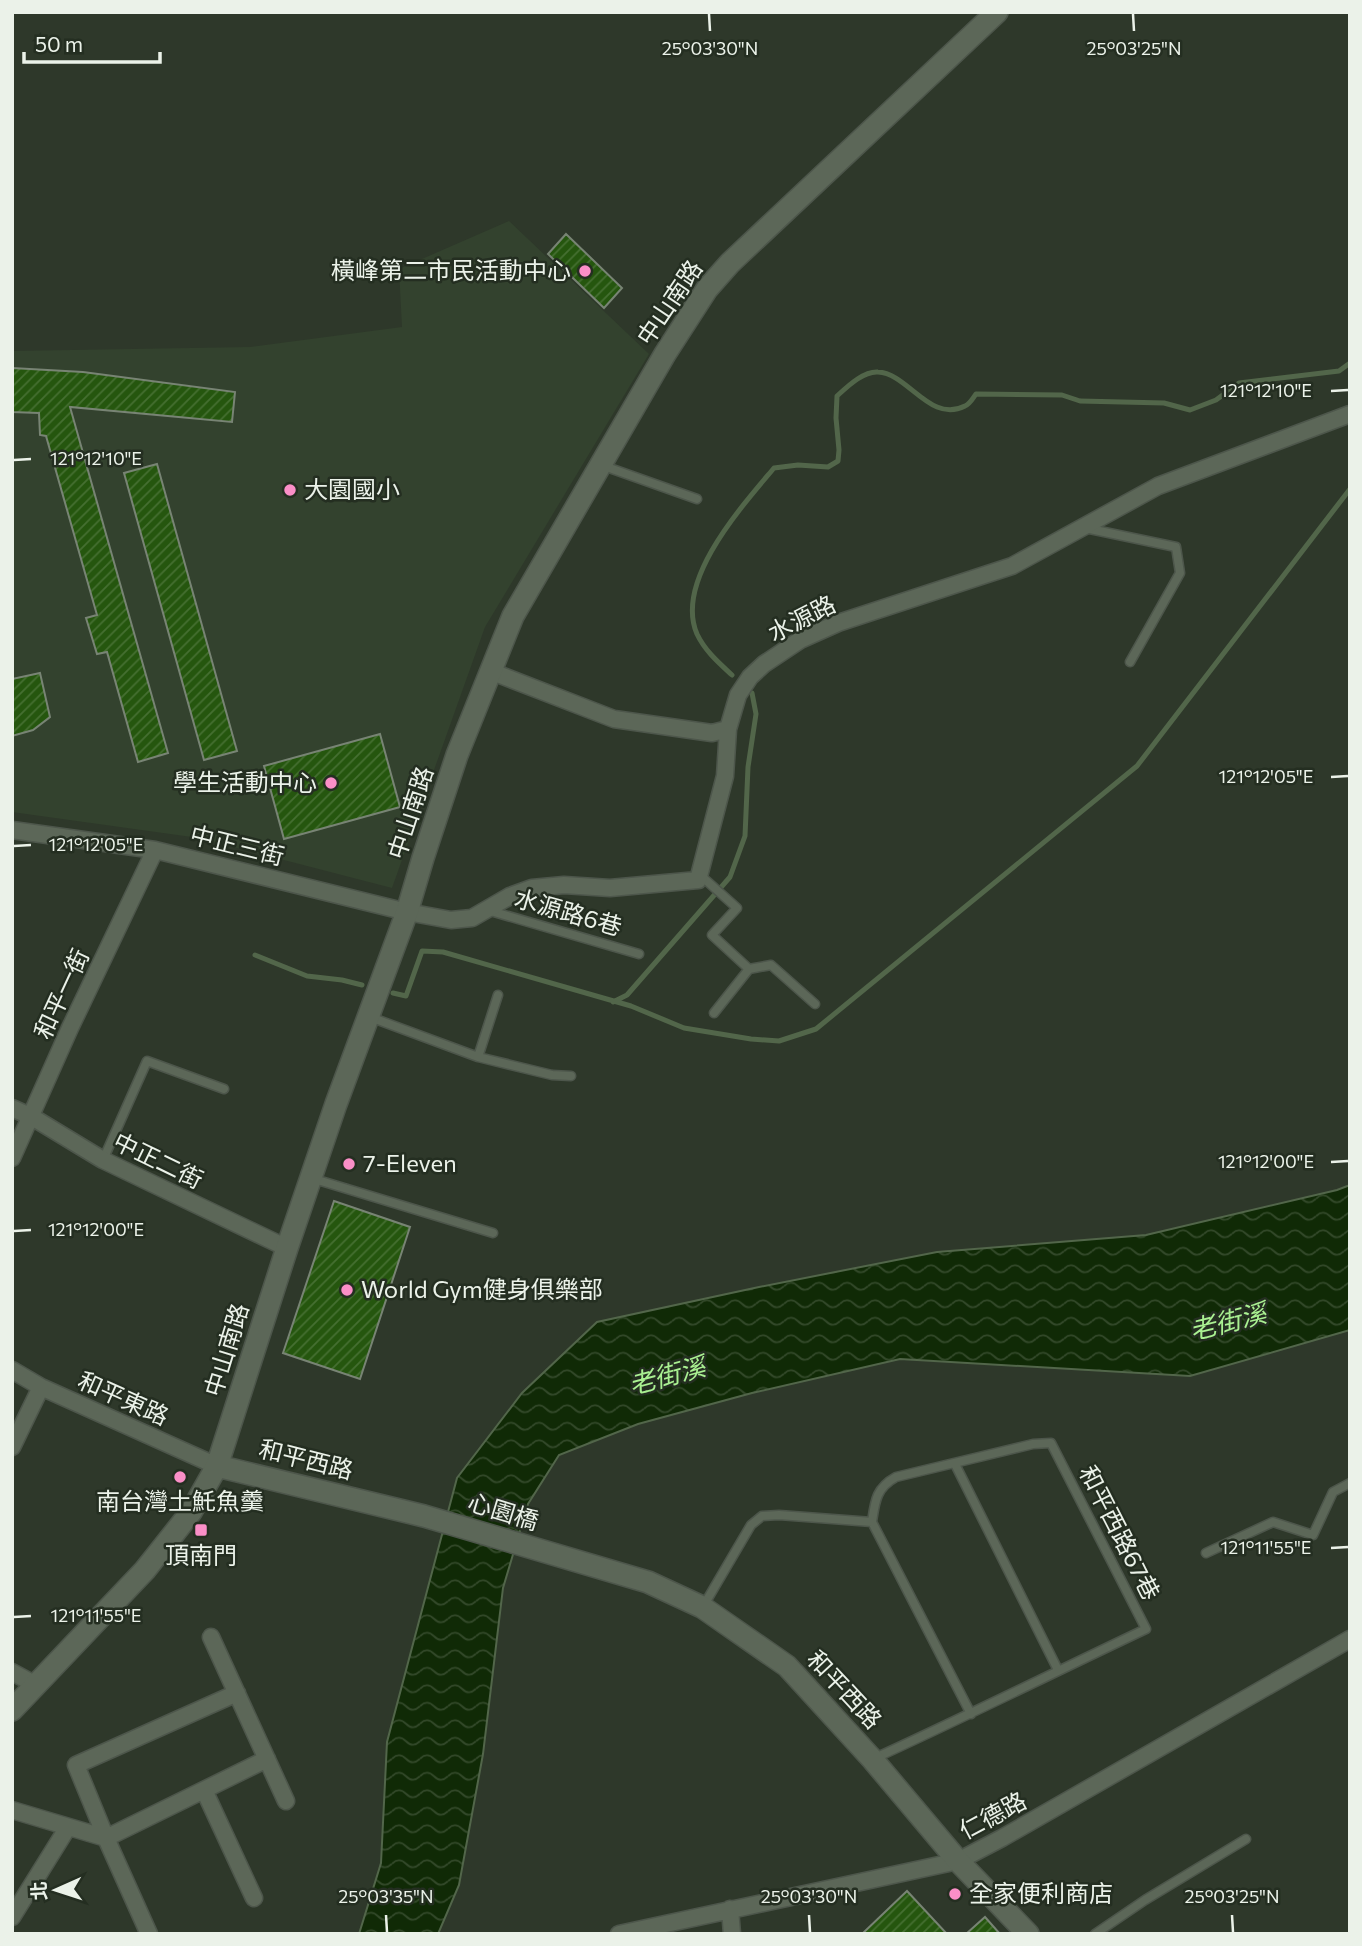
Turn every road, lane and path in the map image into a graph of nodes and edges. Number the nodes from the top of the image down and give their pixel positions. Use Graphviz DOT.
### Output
graph roads {
  1 [pos="997,12"];
  2 [pos="1350,414"];
  3 [pos="600,465"];
  4 [pos="697,499"];
  5 [pos="1081,528"];
  6 [pos="1130,662"];
  7 [pos="490,671"];
  8 [pos="728,729"];
  9 [pos="12,830"];
  10 [pos="155,850"];
  11 [pos="704,878"];
  12 [pos="487,910"];
  13 [pos="407,912"];
  14 [pos="639,954"];
  15 [pos="749,969"];
  16 [pos="498,995"];
  17 [pos="815,1004"];
  18 [pos="714,1013"];
  19 [pos="368,1016"];
  20 [pos="478,1057"];
  21 [pos="571,1076"];
  22 [pos="224,1089"];
  23 [pos="12,1108"];
  24 [pos="32,1117"];
  25 [pos="12,1158"];
  26 [pos="103,1160"];
  27 [pos="311,1178"];
  28 [pos="493,1233"];
  29 [pos="287,1248"];
  30 [pos="12,1370"];
  31 [pos="41,1387"];
  32 [pos="12,1447"];
  33 [pos="955,1464"];
  34 [pos="217,1466"];
  35 [pos="1350,1483"];
  36 [pos="424,1516"];
  37 [pos="872,1522"];
  38 [pos="1206,1553"];
  39 [pos="567,1559"];
  40 [pos="702,1607"];
  41 [pos="211,1637"];
  42 [pos="1350,1639"];
  43 [pos="1058,1670"];
  44 [pos="12,1672"];
  45 [pos="36,1685"];
  46 [pos="237,1693"];
  47 [pos="12,1710"];
  48 [pos="971,1714"];
  49 [pos="267,1759"];
  50 [pos="873,1760"];
  51 [pos="204,1790"];
  52 [pos="286,1801"];
  53 [pos="12,1810"];
  54 [pos="68,1827"];
  55 [pos="106,1838"];
  56 [pos="1246,1839"];
  57 [pos="957,1861"];
  58 [pos="254,1898"];
  59 [pos="730,1909"];
  60 [pos="12,1917"];
  61 [pos="149,1934"];
  62 [pos="619,1934"];
  63 [pos="732,1934"];
  64 [pos="1028,1934"];
  65 [pos="1095,1934"];
  1 -- 3 [label="main road, 中山南路"];
  2 -- 5 [label="street, 水源路"];
  3 -- 4 [label="lane"];
  3 -- 7 [label="main road, 中山南路"];
  5 -- 6 [label="lane"];
  5 -- 8 [label="street, 水源路"];
  7 -- 8 [label="street"];
  7 -- 13 [label="main road, 中山南路"];
  8 -- 11 [label="street, 水源路"];
  9 -- 10 [label="street, 中正三街"];
  10 -- 13 [label="street, 中正三街"];
  10 -- 24 [label="street, 和平一街"];
  11 -- 12 [label="street"];
  11 -- 15 [label="lane"];
  12 -- 13 [label="street"];
  12 -- 14 [label="lane, 水源路6巷"];
  13 -- 19 [label="main road, 中山南路"];
  15 -- 17 [label="lane"];
  15 -- 18 [label="lane"];
  16 -- 20 [label="lane"];
  19 -- 20 [label="lane"];
  19 -- 27 [label="main road, 中山南路"];
  20 -- 21 [label="lane"];
  22 -- 26 [label="lane"];
  23 -- 24 [label="street, 中正二街"];
  24 -- 25 [label="street, 和平一街"];
  24 -- 26 [label="street, 中正二街"];
  26 -- 29 [label="street, 中正二街"];
  27 -- 28 [label="lane"];
  27 -- 29 [label="main road, 中山南路"];
  29 -- 34 [label="main road, 中山南路"];
  30 -- 31 [label="street, 和平東路"];
  31 -- 32 [label="street"];
  31 -- 34 [label="street, 和平東路"];
  33 -- 37 [label="lane"];
  33 -- 43 [label="lane"];
  33 -- 43 [label="lane, 和平西路67巷"];
  34 -- 36 [label="main road, 和平西路"];
  34 -- 45 [label="main road, 中山南路"];
  35 -- 38 [label="lane"];
  36 -- 39 [label="main road, 心園橋"];
  37 -- 40 [label="lane"];
  37 -- 48 [label="lane"];
  39 -- 40 [label="main road, 和平西路"];
  40 -- 50 [label="main road, 和平西路"];
  41 -- 46 [label="street"];
  42 -- 57 [label="street, 仁德路"];
  43 -- 48 [label="lane, 和平西路67巷"];
  44 -- 45 [label="street"];
  45 -- 47 [label="main road, 中山南路"];
  46 -- 49 [label="street"];
  46 -- 55 [label="street"];
  48 -- 50 [label="lane, 和平西路67巷"];
  49 -- 51 [label="street"];
  49 -- 52 [label="street"];
  50 -- 57 [label="main road, 和平西路"];
  51 -- 55 [label="street"];
  51 -- 58 [label="street"];
  53 -- 54 [label="street"];
  54 -- 55 [label="street"];
  54 -- 60 [label="street"];
  55 -- 61 [label="street"];
  56 -- 65 [label="lane"];
  57 -- 59 [label="street, 仁德路"];
  57 -- 64 [label="main road, 和平西路"];
  59 -- 62 [label="street, 仁德路"];
  59 -- 63 [label="street"];
}
